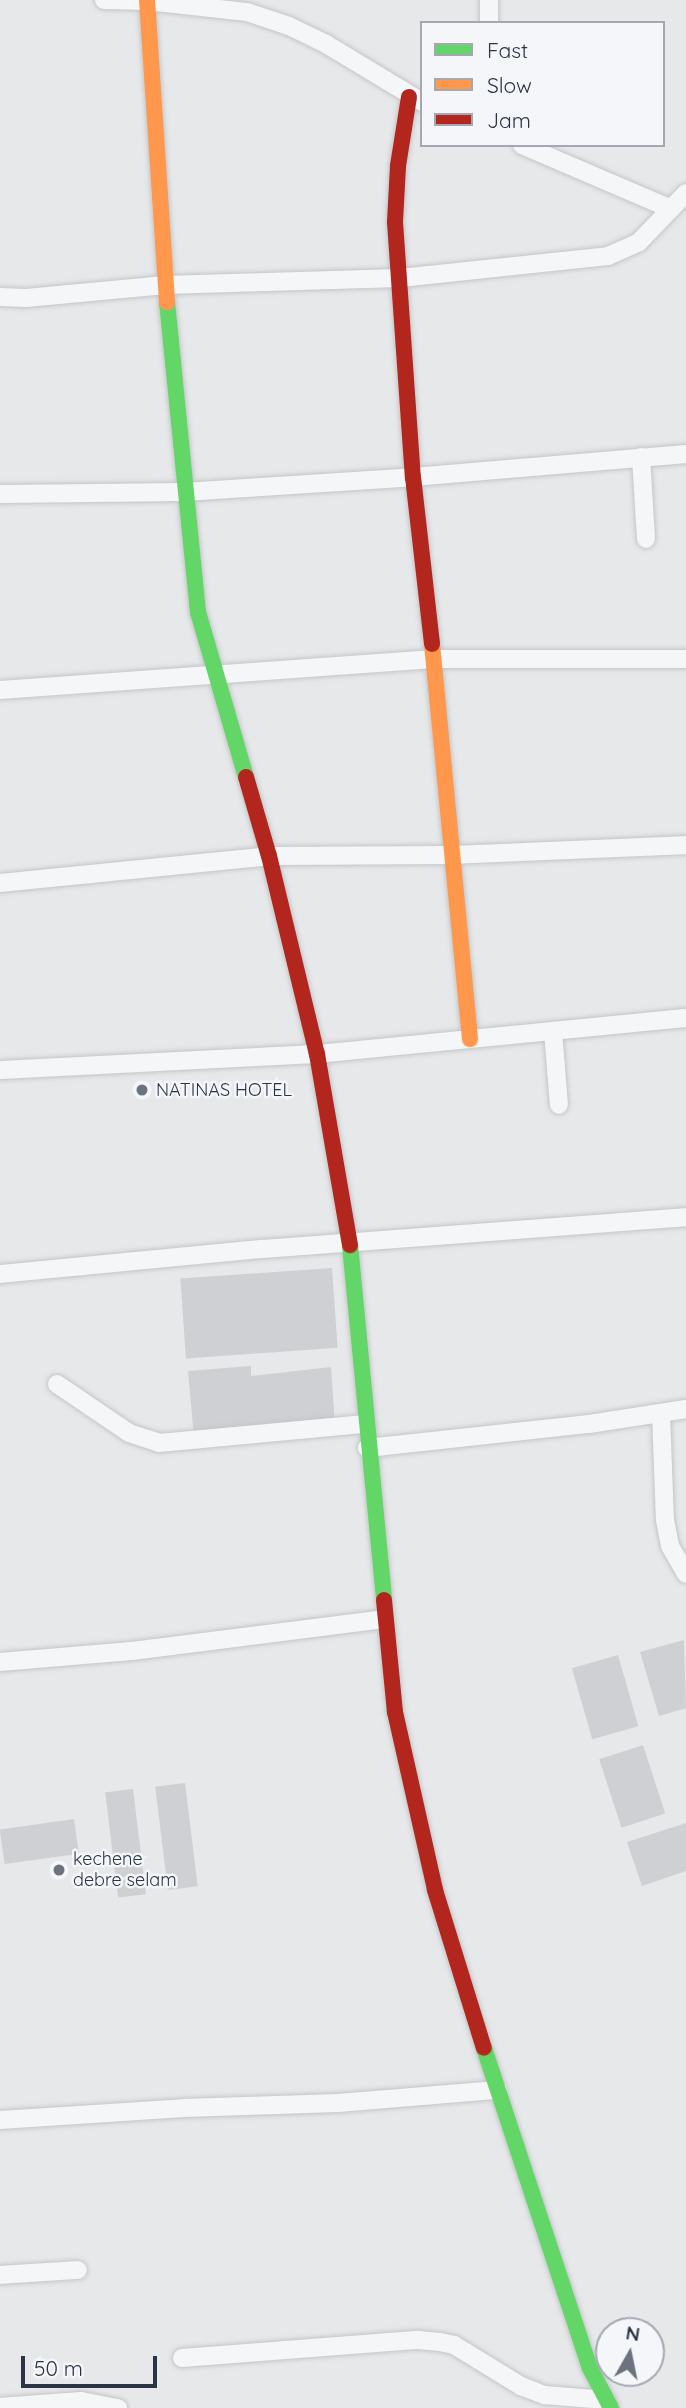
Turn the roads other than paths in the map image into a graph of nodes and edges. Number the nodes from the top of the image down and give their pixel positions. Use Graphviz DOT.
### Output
graph roads {
  1 [pos="104,0"];
  2 [pos="147,0"];
  3 [pos="489,0"];
  4 [pos="209,4"];
  5 [pos="489,21"];
  6 [pos="415,99"];
  7 [pos="527,147"];
  8 [pos="686,193"];
  9 [pos="671,209"];
  10 [pos="400,278"];
  11 [pos="165,285"];
  12 [pos="0,297"];
  13 [pos="686,454"];
  14 [pos="641,457"];
  15 [pos="413,477"];
  16 [pos="184,492"];
  17 [pos="0,494"];
  18 [pos="646,539"];
  19 [pos="434,659"];
  20 [pos="686,659"];
  21 [pos="216,676"];
  22 [pos="0,690"];
  23 [pos="686,845"];
  24 [pos="452,855"];
  25 [pos="269,856"];
  26 [pos="0,883"];
  27 [pos="686,1018"];
  28 [pos="552,1031"];
  29 [pos="470,1038"];
  30 [pos="317,1054"];
  31 [pos="0,1070"];
  32 [pos="559,1105"];
  33 [pos="686,1217"];
  34 [pos="350,1243"];
  35 [pos="0,1274"];
  36 [pos="57,1384"];
  37 [pos="686,1409"];
  38 [pos="661,1413"];
  39 [pos="365,1424"];
  40 [pos="367,1448"];
  41 [pos="686,1574"];
  42 [pos="384,1619"];
  43 [pos="0,1662"];
  44 [pos="497,2090"];
  45 [pos="0,2120"];
  46 [pos="78,2270"];
  47 [pos="0,2275"];
  48 [pos="182,2358"];
  49 [pos="608,2404"];
  50 [pos="0,2407"];
  51 [pos="118,2408"];
  1 -- 2 [label="street"];
  2 -- 4 [label="street"];
  2 -- 11 [label="main road"];
  3 -- 5 [label="street"];
  4 -- 6 [label="street"];
  6 -- 10 [label="main road"];
  7 -- 9 [label="street"];
  8 -- 9 [label="street"];
  9 -- 10 [label="street"];
  10 -- 11 [label="street"];
  10 -- 15 [label="main road"];
  11 -- 12 [label="street"];
  11 -- 16 [label="main road"];
  13 -- 14 [label="street"];
  14 -- 15 [label="street"];
  14 -- 18 [label="street"];
  15 -- 16 [label="street"];
  15 -- 19 [label="main road"];
  16 -- 17 [label="street"];
  16 -- 21 [label="main road"];
  19 -- 20 [label="street"];
  19 -- 21 [label="street"];
  19 -- 24 [label="main road"];
  21 -- 22 [label="street"];
  21 -- 25 [label="main road"];
  23 -- 24 [label="street"];
  24 -- 25 [label="street"];
  24 -- 29 [label="main road"];
  25 -- 26 [label="street"];
  25 -- 30 [label="main road"];
  27 -- 28 [label="street"];
  28 -- 29 [label="street"];
  28 -- 32 [label="street"];
  29 -- 30 [label="street"];
  30 -- 31 [label="street"];
  30 -- 34 [label="main road"];
  33 -- 34 [label="street"];
  34 -- 35 [label="street"];
  34 -- 39 [label="main road"];
  36 -- 39 [label="street"];
  37 -- 38 [label="street"];
  38 -- 40 [label="street"];
  38 -- 41 [label="street"];
  39 -- 40 [label="main road"];
  40 -- 42 [label="main road"];
  42 -- 43 [label="street"];
  42 -- 44 [label="main road"];
  44 -- 45 [label="street"];
  44 -- 49 [label="main road"];
  46 -- 47 [label="street"];
  48 -- 49 [label="street"];
  50 -- 51 [label="street"];
}
